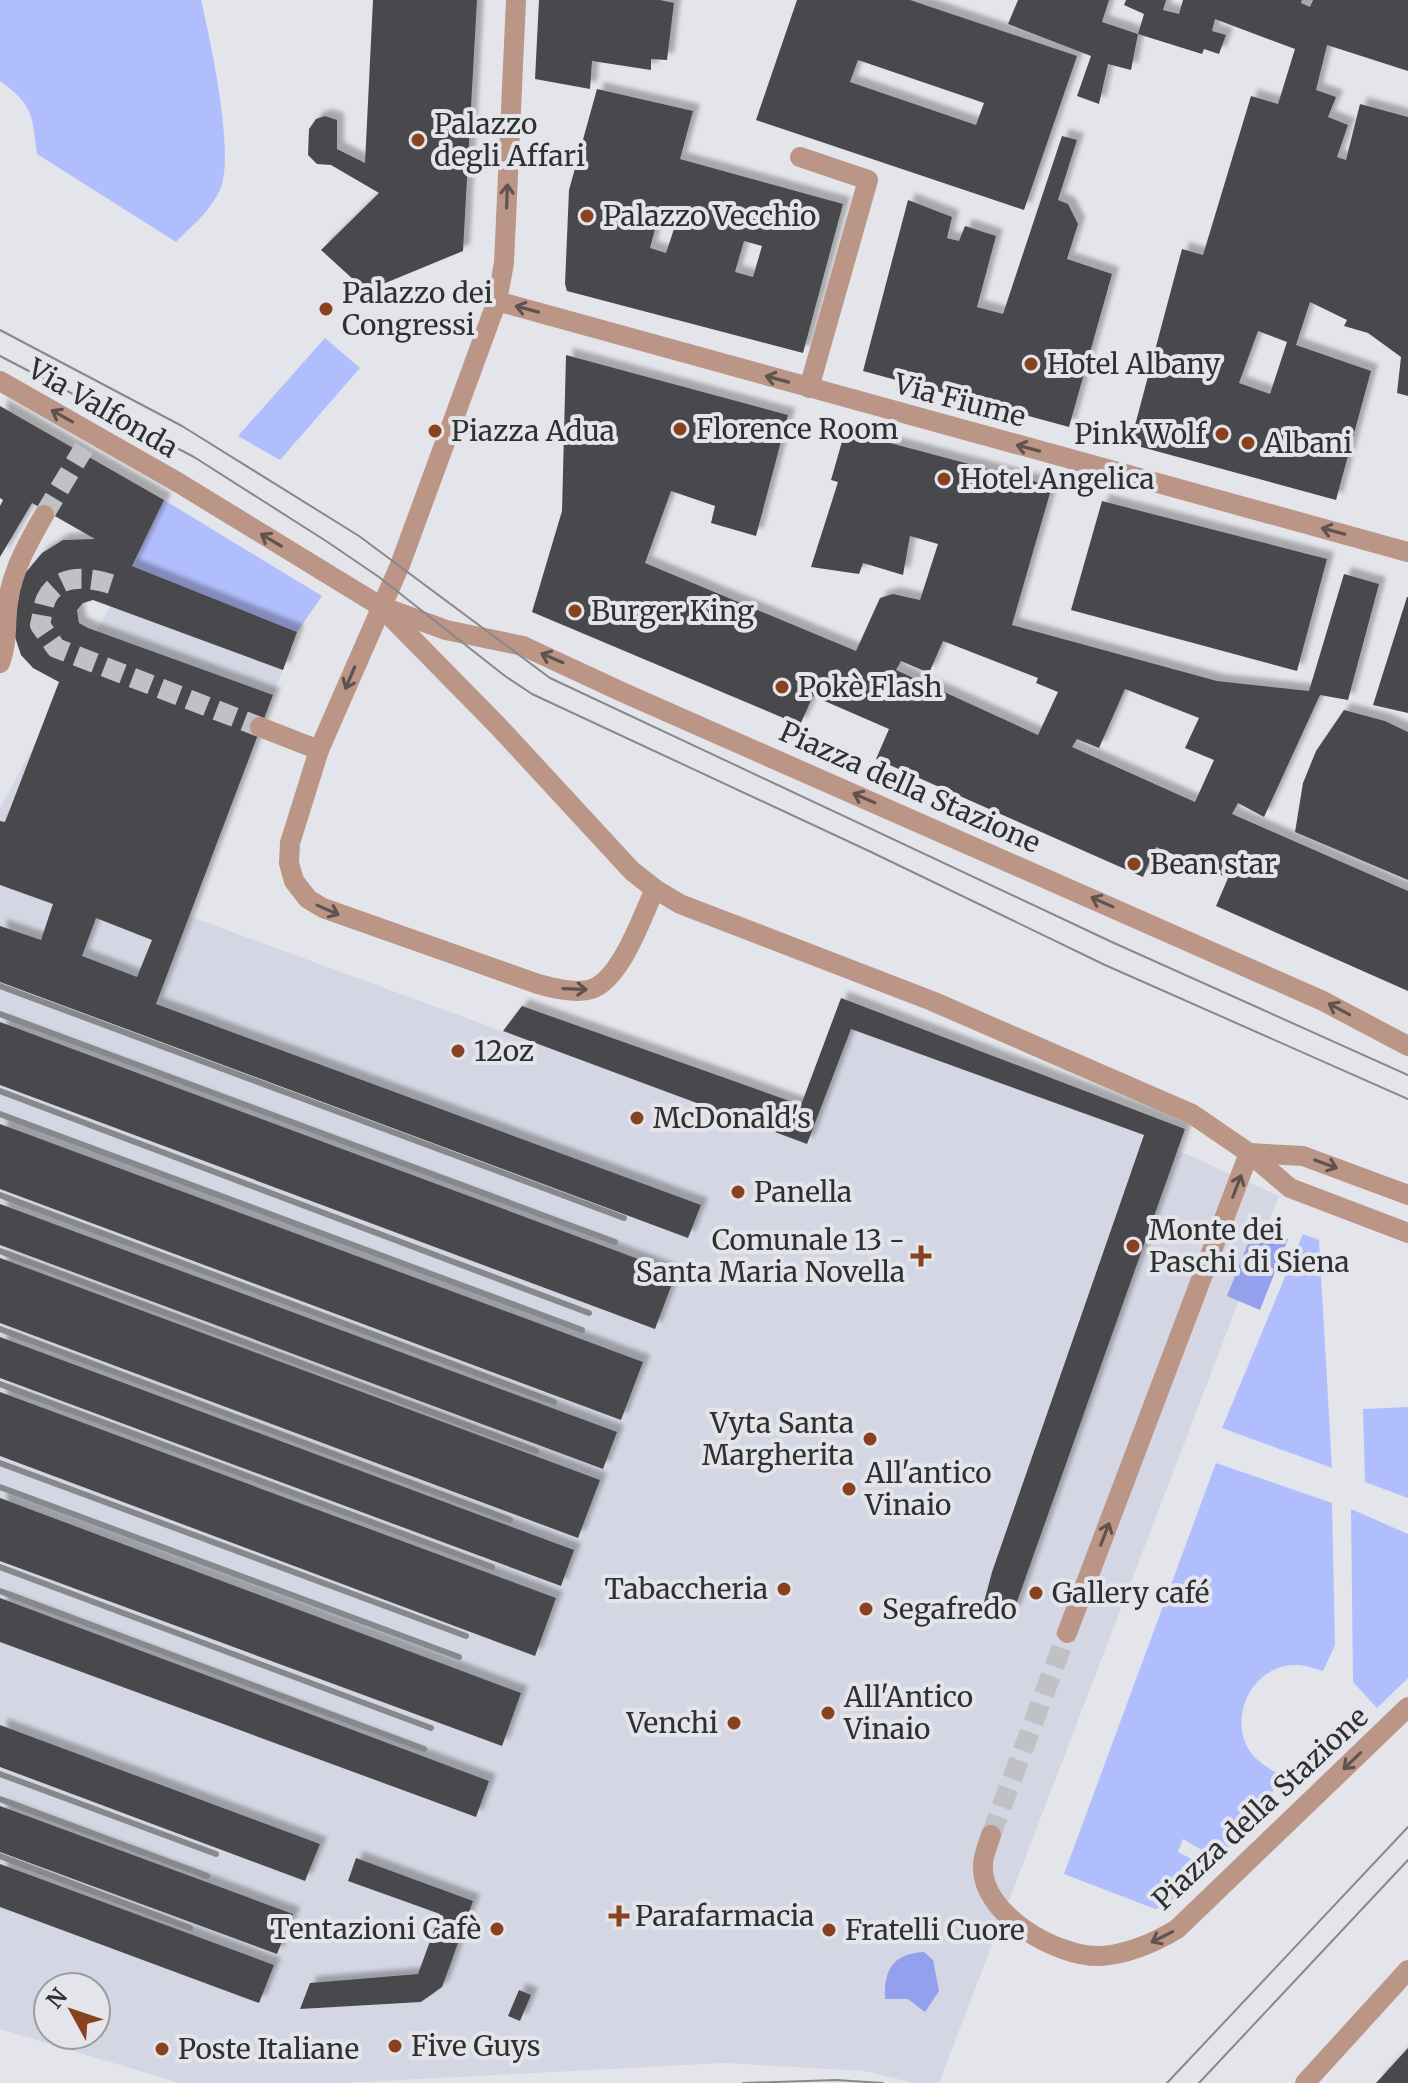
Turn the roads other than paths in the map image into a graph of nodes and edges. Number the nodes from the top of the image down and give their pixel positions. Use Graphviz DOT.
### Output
graph roads {
  1 [pos="516,0"];
  2 [pos="800,157"];
  3 [pos="497,301"];
  4 [pos="0,381"];
  5 [pos="809,388"];
  6 [pos="44,515"];
  7 [pos="1408,552"];
  8 [pos="337,582"];
  9 [pos="380,606"];
  10 [pos="0,663"];
  11 [pos="260,727"];
  12 [pos="319,750"];
  13 [pos="655,889"];
  14 [pos="1408,1046"];
  15 [pos="1249,1153"];
  16 [pos="1408,1195"];
  17 [pos="1408,1233"];
  18 [pos="1067,1633"];
  19 [pos="1408,1707"];
  20 [pos="991,1835"];
  21 [pos="1408,1970"];
  22 [pos="1305,2083"];
  3 -- 1 [label="street, one-way"];
  2 -- 5 [label="street"];
  5 -- 3 [label="street, Via Fiume, one-way"];
  3 -- 9 [label="street"];
  8 -- 4 [label="street, Via Valfonda, one-way"];
  7 -- 5 [label="street, Via Fiume, one-way"];
  6 -- 10 [label="street"];
  8 -- 9 [label="street, Piazza della Stazione"];
  9 -- 12 [label="street, one-way"];
  9 -- 13 [label="street, Piazza della Stazione"];
  14 -- 9 [label="street, Piazza della Stazione, one-way"];
  11 -- 12 [label="street"];
  12 -- 13 [label="street, one-way"];
  13 -- 15 [label="street, Piazza della Stazione"];
  15 -- 16 [label="street, one-way"];
  15 -- 17 [label="street, Piazza della Stazione"];
  18 -- 15 [label="street, one-way"];
  19 -- 20 [label="street, Piazza della Stazione, one-way"];
  21 -- 22 [label="street"];
}
